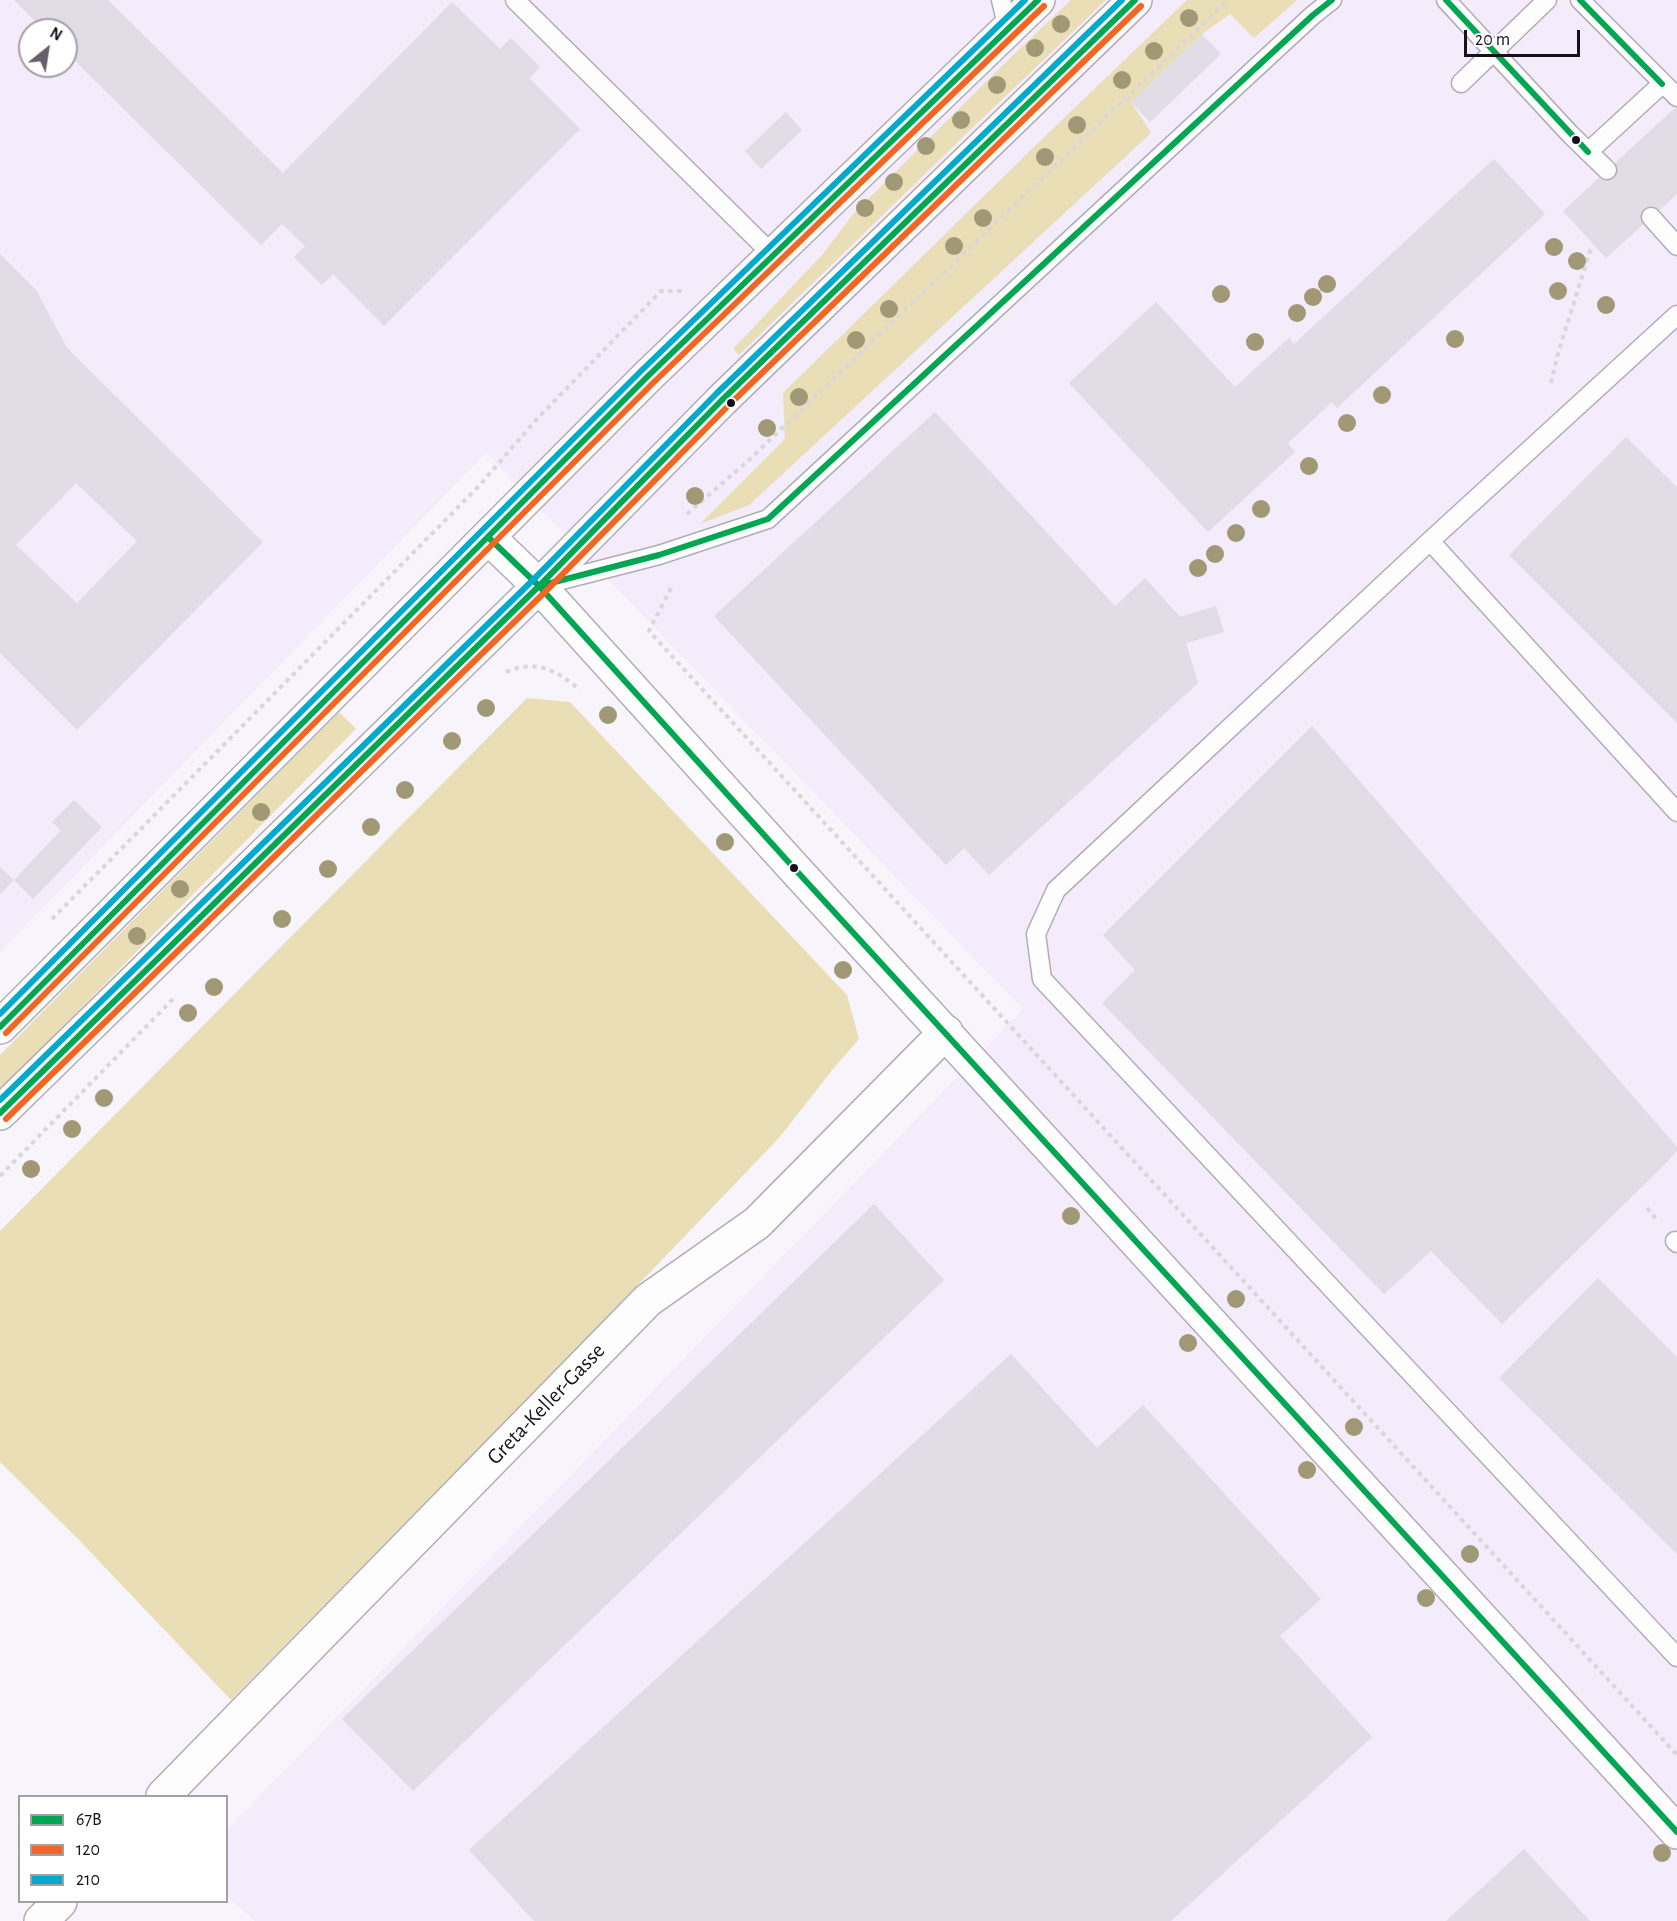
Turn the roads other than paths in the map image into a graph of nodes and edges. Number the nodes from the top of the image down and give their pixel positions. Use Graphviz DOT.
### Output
graph roads {
  1 [pos="515,0"];
  2 [pos="1038,0"];
  3 [pos="1135,0"];
  4 [pos="1332,0"];
  5 [pos="1446,0"];
  6 [pos="1547,0"];
  7 [pos="1580,0"];
  8 [pos="1004,14"];
  9 [pos="1493,51"];
  10 [pos="1461,83"];
  11 [pos="1662,84"];
  12 [pos="1677,97"];
  13 [pos="1588,152"];
  14 [pos="1607,170"];
  15 [pos="1664,225"];
  16 [pos="1677,246"];
  17 [pos="774,256"];
  18 [pos="1677,315"];
  19 [pos="488,537"];
  20 [pos="1430,541"];
  21 [pos="539,586"];
  22 [pos="1677,812"];
  23 [pos="0,1027"];
  24 [pos="946,1032"];
  25 [pos="0,1113"];
  26 [pos="1677,1657"];
  27 [pos="165,1795"];
  28 [pos="1677,1832"];
  29 [pos="59,1903"];
  30 [pos="41,1921"];
  1 -- 17 [label="lane"];
  2 -- 8 [label="main road"];
  3 -- 21 [label="main road"];
  4 -- 21 [label="lane"];
  5 -- 9 [label="lane"];
  6 -- 9 [label="lane"];
  7 -- 11 [label="lane"];
  8 -- 17 [label="main road"];
  9 -- 10 [label="lane"];
  9 -- 13 [label="lane"];
  11 -- 12 [label="lane"];
  11 -- 13 [label="lane"];
  13 -- 14 [label="lane"];
  15 -- 16 [label="lane"];
  17 -- 19 [label="main road"];
  18 -- 20 [label="lane"];
  19 -- 21 [label="main road"];
  19 -- 23 [label="main road"];
  20 -- 22 [label="lane"];
  20 -- 26 [label="lane"];
  21 -- 24 [label="main road"];
  21 -- 25 [label="main road"];
  24 -- 27 [label="main road, Greta-Keller-Gasse"];
  24 -- 28 [label="main road"];
  29 -- 30 [label="main road"];
}
